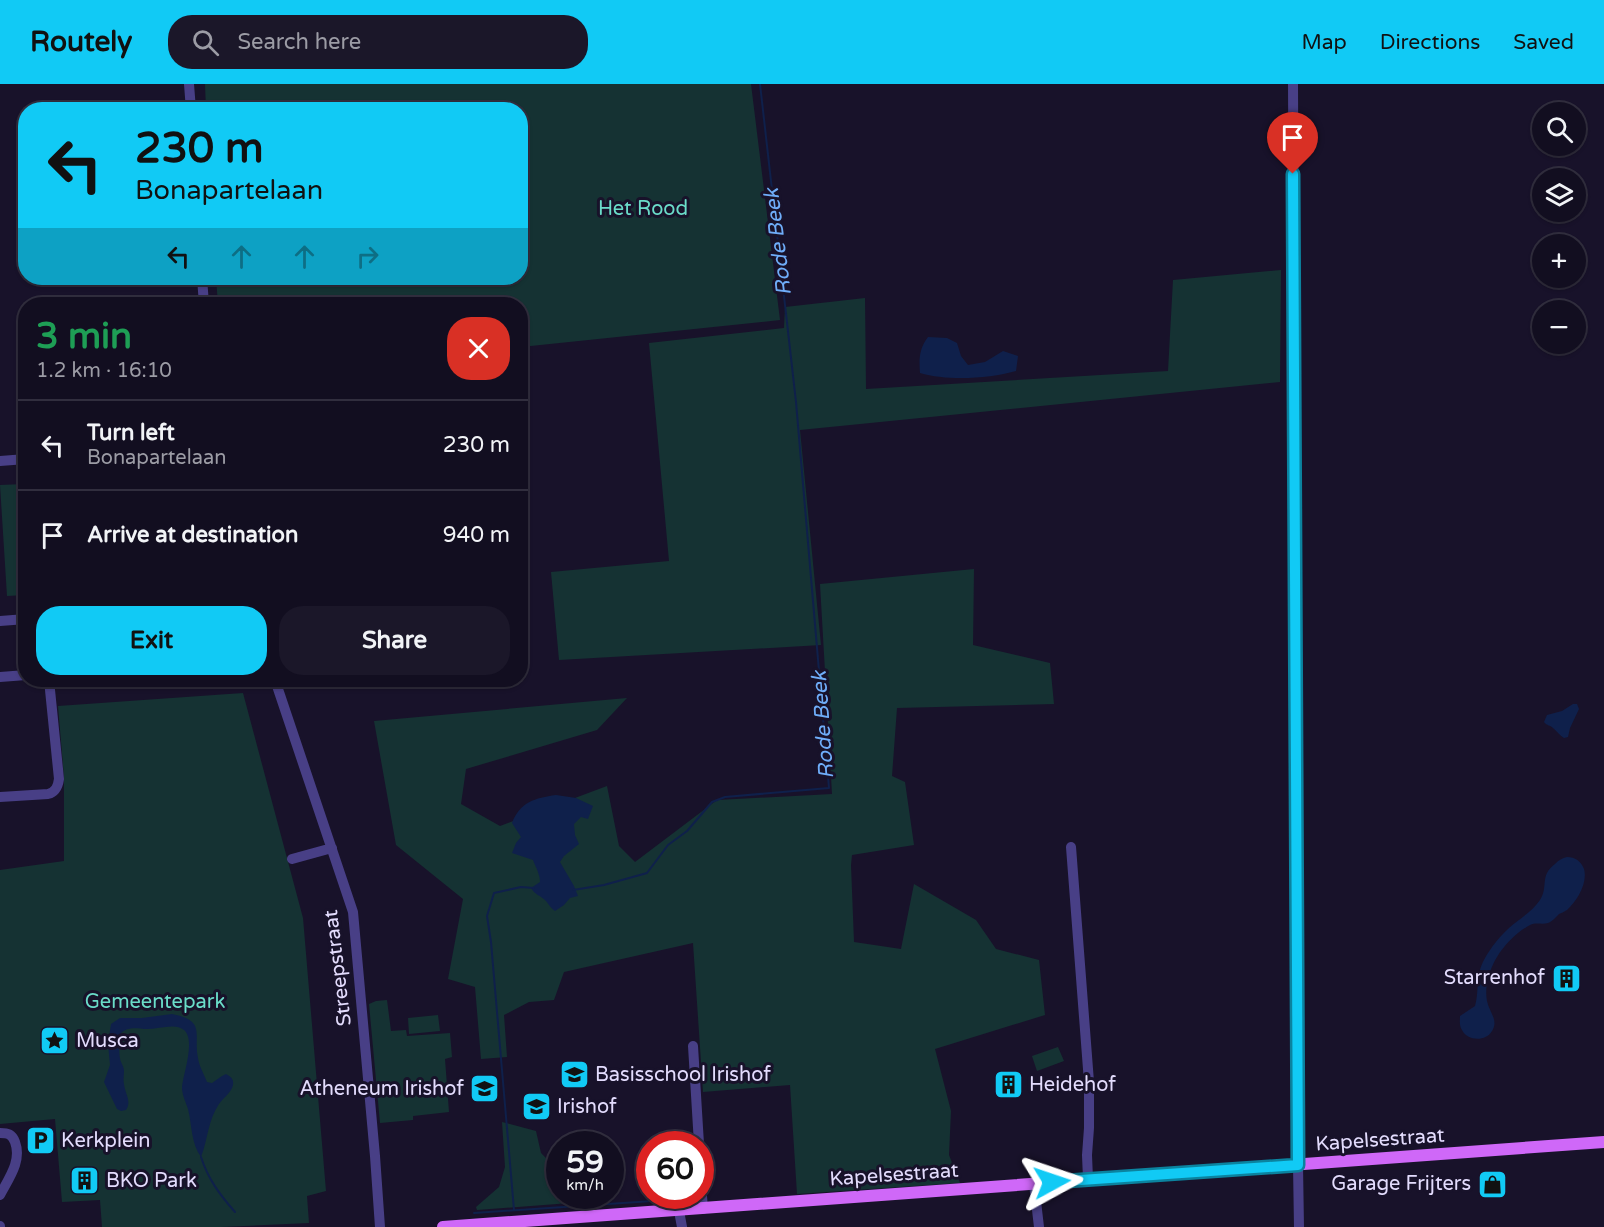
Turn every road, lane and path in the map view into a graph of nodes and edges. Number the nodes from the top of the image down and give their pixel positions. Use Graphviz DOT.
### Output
graph roads {
  1 [pos="189,84"];
  2 [pos="1293,84"];
  3 [pos="190,102"];
  4 [pos="18,460"];
  5 [pos="0,461"];
  6 [pos="18,620"];
  7 [pos="0,621"];
  8 [pos="18,675"];
  9 [pos="0,676"];
  10 [pos="50,687"];
  11 [pos="278,687"];
  12 [pos="0,797"];
  13 [pos="1071,847"];
  14 [pos="332,848"];
  15 [pos="292,859"];
  16 [pos="693,1046"];
  17 [pos="698,1131"];
  18 [pos="0,1133"];
  19 [pos="1604,1142"];
  20 [pos="1298,1165"];
  21 [pos="1088,1179"];
  22 [pos="1034,1184"];
  23 [pos="0,1195"];
  24 [pos="714,1208"];
  25 [pos="703,1209"];
  26 [pos="679,1211"];
  27 [pos="546,1224"];
  28 [pos="380,1227"];
  29 [pos="443,1227"];
  30 [pos="682,1227"];
  31 [pos="1039,1227"];
  32 [pos="1299,1227"];
  1 -- 3 [label="street"];
  2 -- 20 [label="street"];
  4 -- 5 [label="street"];
  6 -- 7 [label="street"];
  8 -- 9 [label="street"];
  10 -- 12 [label="street"];
  11 -- 14 [label="street, Streepstraat"];
  13 -- 21 [label="street"];
  14 -- 15 [label="street"];
  14 -- 28 [label="street, Streepstraat"];
  16 -- 17 [label="street"];
  18 -- 23 [label="street"];
  19 -- 20 [label="main road, Kapelsestraat"];
  20 -- 21 [label="main road, Kapelsestraat"];
  20 -- 32 [label="street"];
  21 -- 22 [label="main road, Kapelsestraat"];
  22 -- 24 [label="main road, Kapelsestraat"];
  22 -- 31 [label="street"];
  25 -- 26 [label="main road, Kapelsestraat"];
  26 -- 27 [label="main road, Kapelsestraat"];
  26 -- 30 [label="street"];
  27 -- 29 [label="main road, Kapelsestraat"];
}
